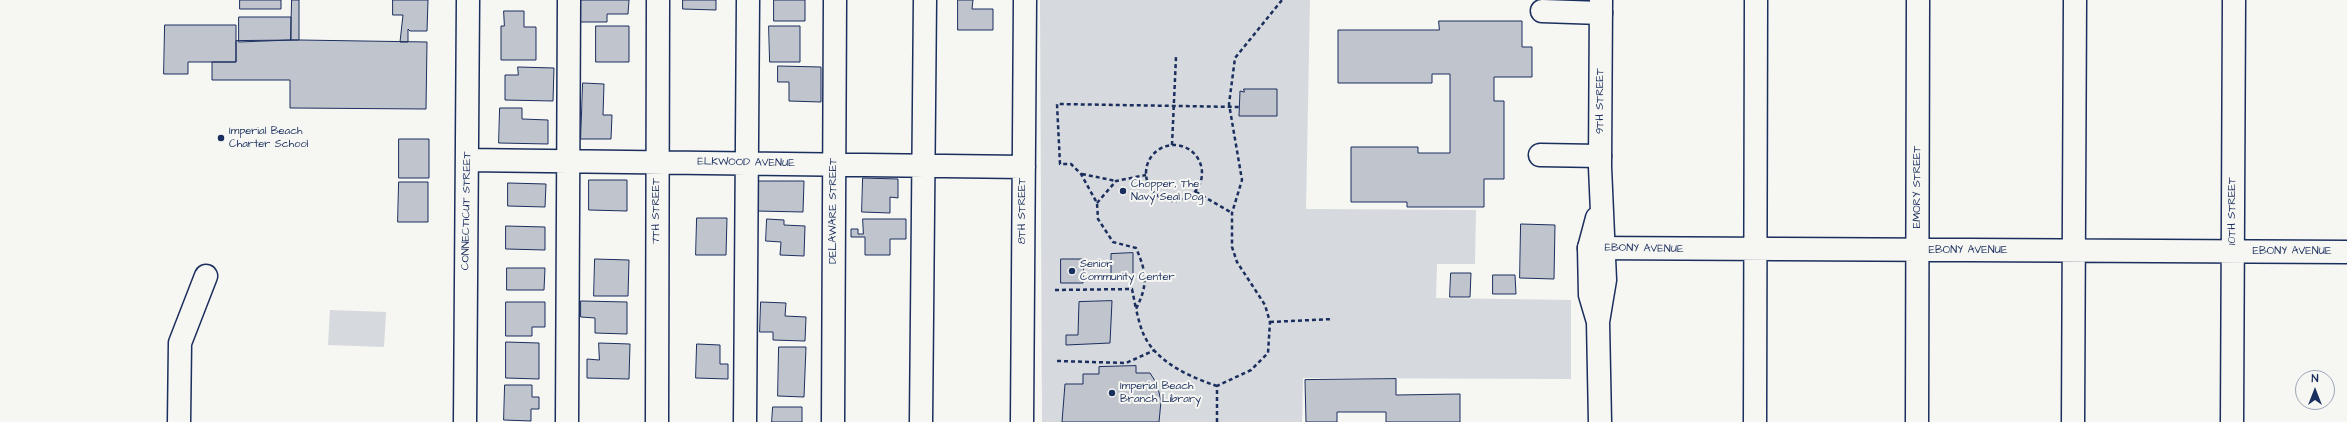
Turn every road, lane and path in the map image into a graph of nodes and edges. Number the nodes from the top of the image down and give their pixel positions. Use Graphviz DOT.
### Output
graph roads {
  1 [pos="468,0"];
  2 [pos="569,0"];
  3 [pos="658,0"];
  4 [pos="748,0"];
  5 [pos="835,0"];
  6 [pos="925,0"];
  7 [pos="1025,0"];
  8 [pos="1282,0"];
  9 [pos="1756,0"];
  10 [pos="1918,0"];
  11 [pos="2074,0"];
  12 [pos="2234,0"];
  13 [pos="1601,6"];
  14 [pos="1542,11"];
  15 [pos="1176,57"];
  16 [pos="1175,106"];
  17 [pos="1230,107"];
  18 [pos="1240,107"];
  19 [pos="1172,145"];
  20 [pos="1540,155"];
  21 [pos="1600,156"];
  22 [pos="467,160"];
  23 [pos="568,162"];
  24 [pos="657,162"];
  25 [pos="748,163"];
  26 [pos="834,164"];
  27 [pos="923,165"];
  28 [pos="1024,167"];
  29 [pos="1081,174"];
  30 [pos="1146,175"];
  31 [pos="1116,181"];
  32 [pos="1196,192"];
  33 [pos="1097,203"];
  34 [pos="1232,213"];
  35 [pos="1597,248"];
  36 [pos="1755,250"];
  37 [pos="1917,251"];
  38 [pos="2074,251"];
  39 [pos="2233,252"];
  40 [pos="2347,252"];
  41 [pos="206,276"];
  42 [pos="1056,290"];
  43 [pos="1136,309"];
  44 [pos="1333,319"];
  45 [pos="1270,322"];
  46 [pos="1155,350"];
  47 [pos="1057,361"];
  48 [pos="1217,386"];
  49 [pos="179,422"];
  50 [pos="465,422"];
  51 [pos="567,422"];
  52 [pos="657,422"];
  53 [pos="745,422"];
  54 [pos="833,422"];
  55 [pos="921,422"];
  56 [pos="1022,422"];
  57 [pos="1217,422"];
  58 [pos="1600,422"];
  59 [pos="1755,422"];
  60 [pos="1917,422"];
  61 [pos="2073,422"];
  62 [pos="2232,422"];
  1 -- 22 [label="street, CONNECTICUT STREET"];
  2 -- 23 [label="street"];
  3 -- 24 [label="street, 7TH STREET"];
  4 -- 25 [label="street"];
  5 -- 26 [label="street, DELAWARE STREET"];
  6 -- 27 [label="street"];
  7 -- 28 [label="street, 8TH STREET"];
  8 -- 17 [label="path"];
  9 -- 36 [label="street"];
  10 -- 37 [label="street, EMORY STREET"];
  11 -- 38 [label="street"];
  12 -- 39 [label="street, 10TH STREET"];
  13 -- 14 [label="street"];
  13 -- 21 [label="street, 9TH STREET"];
  15 -- 16 [label="path"];
  16 -- 17 [label="path"];
  16 -- 19 [label="path"];
  16 -- 29 [label="path"];
  17 -- 18 [label="path"];
  17 -- 34 [label="path"];
  19 -- 30 [label="path"];
  19 -- 32 [label="path"];
  20 -- 21 [label="street"];
  21 -- 35 [label="street, 9TH STREET"];
  22 -- 23 [label="street, ELKWOOD AVENUE"];
  22 -- 50 [label="street, CONNECTICUT STREET"];
  23 -- 24 [label="street, ELKWOOD AVENUE"];
  23 -- 51 [label="street"];
  24 -- 25 [label="street, ELKWOOD AVENUE"];
  24 -- 52 [label="street, 7TH STREET"];
  25 -- 26 [label="street, ELKWOOD AVENUE"];
  25 -- 53 [label="street"];
  26 -- 27 [label="street, ELKWOOD AVENUE"];
  26 -- 54 [label="street, DELAWARE STREET"];
  27 -- 28 [label="street, ELKWOOD AVENUE"];
  27 -- 55 [label="street"];
  28 -- 56 [label="street, 8TH STREET"];
  29 -- 31 [label="path"];
  29 -- 33 [label="path"];
  30 -- 31 [label="path"];
  30 -- 32 [label="path"];
  31 -- 33 [label="path"];
  32 -- 34 [label="path"];
  33 -- 43 [label="path"];
  34 -- 45 [label="path"];
  35 -- 36 [label="street, EBONY AVENUE"];
  35 -- 58 [label="street, 9TH STREET"];
  36 -- 37 [label="street, EBONY AVENUE"];
  36 -- 59 [label="street"];
  37 -- 38 [label="street, EBONY AVENUE"];
  37 -- 60 [label="street, EMORY STREET"];
  38 -- 39 [label="street, EBONY AVENUE"];
  38 -- 61 [label="street"];
  39 -- 40 [label="street, EBONY AVENUE"];
  39 -- 62 [label="street, 10TH STREET"];
  41 -- 49 [label="street"];
  42 -- 43 [label="path"];
  43 -- 46 [label="path"];
  44 -- 45 [label="path"];
  45 -- 48 [label="path"];
  46 -- 47 [label="path"];
  46 -- 48 [label="path"];
  48 -- 57 [label="path"];
}
